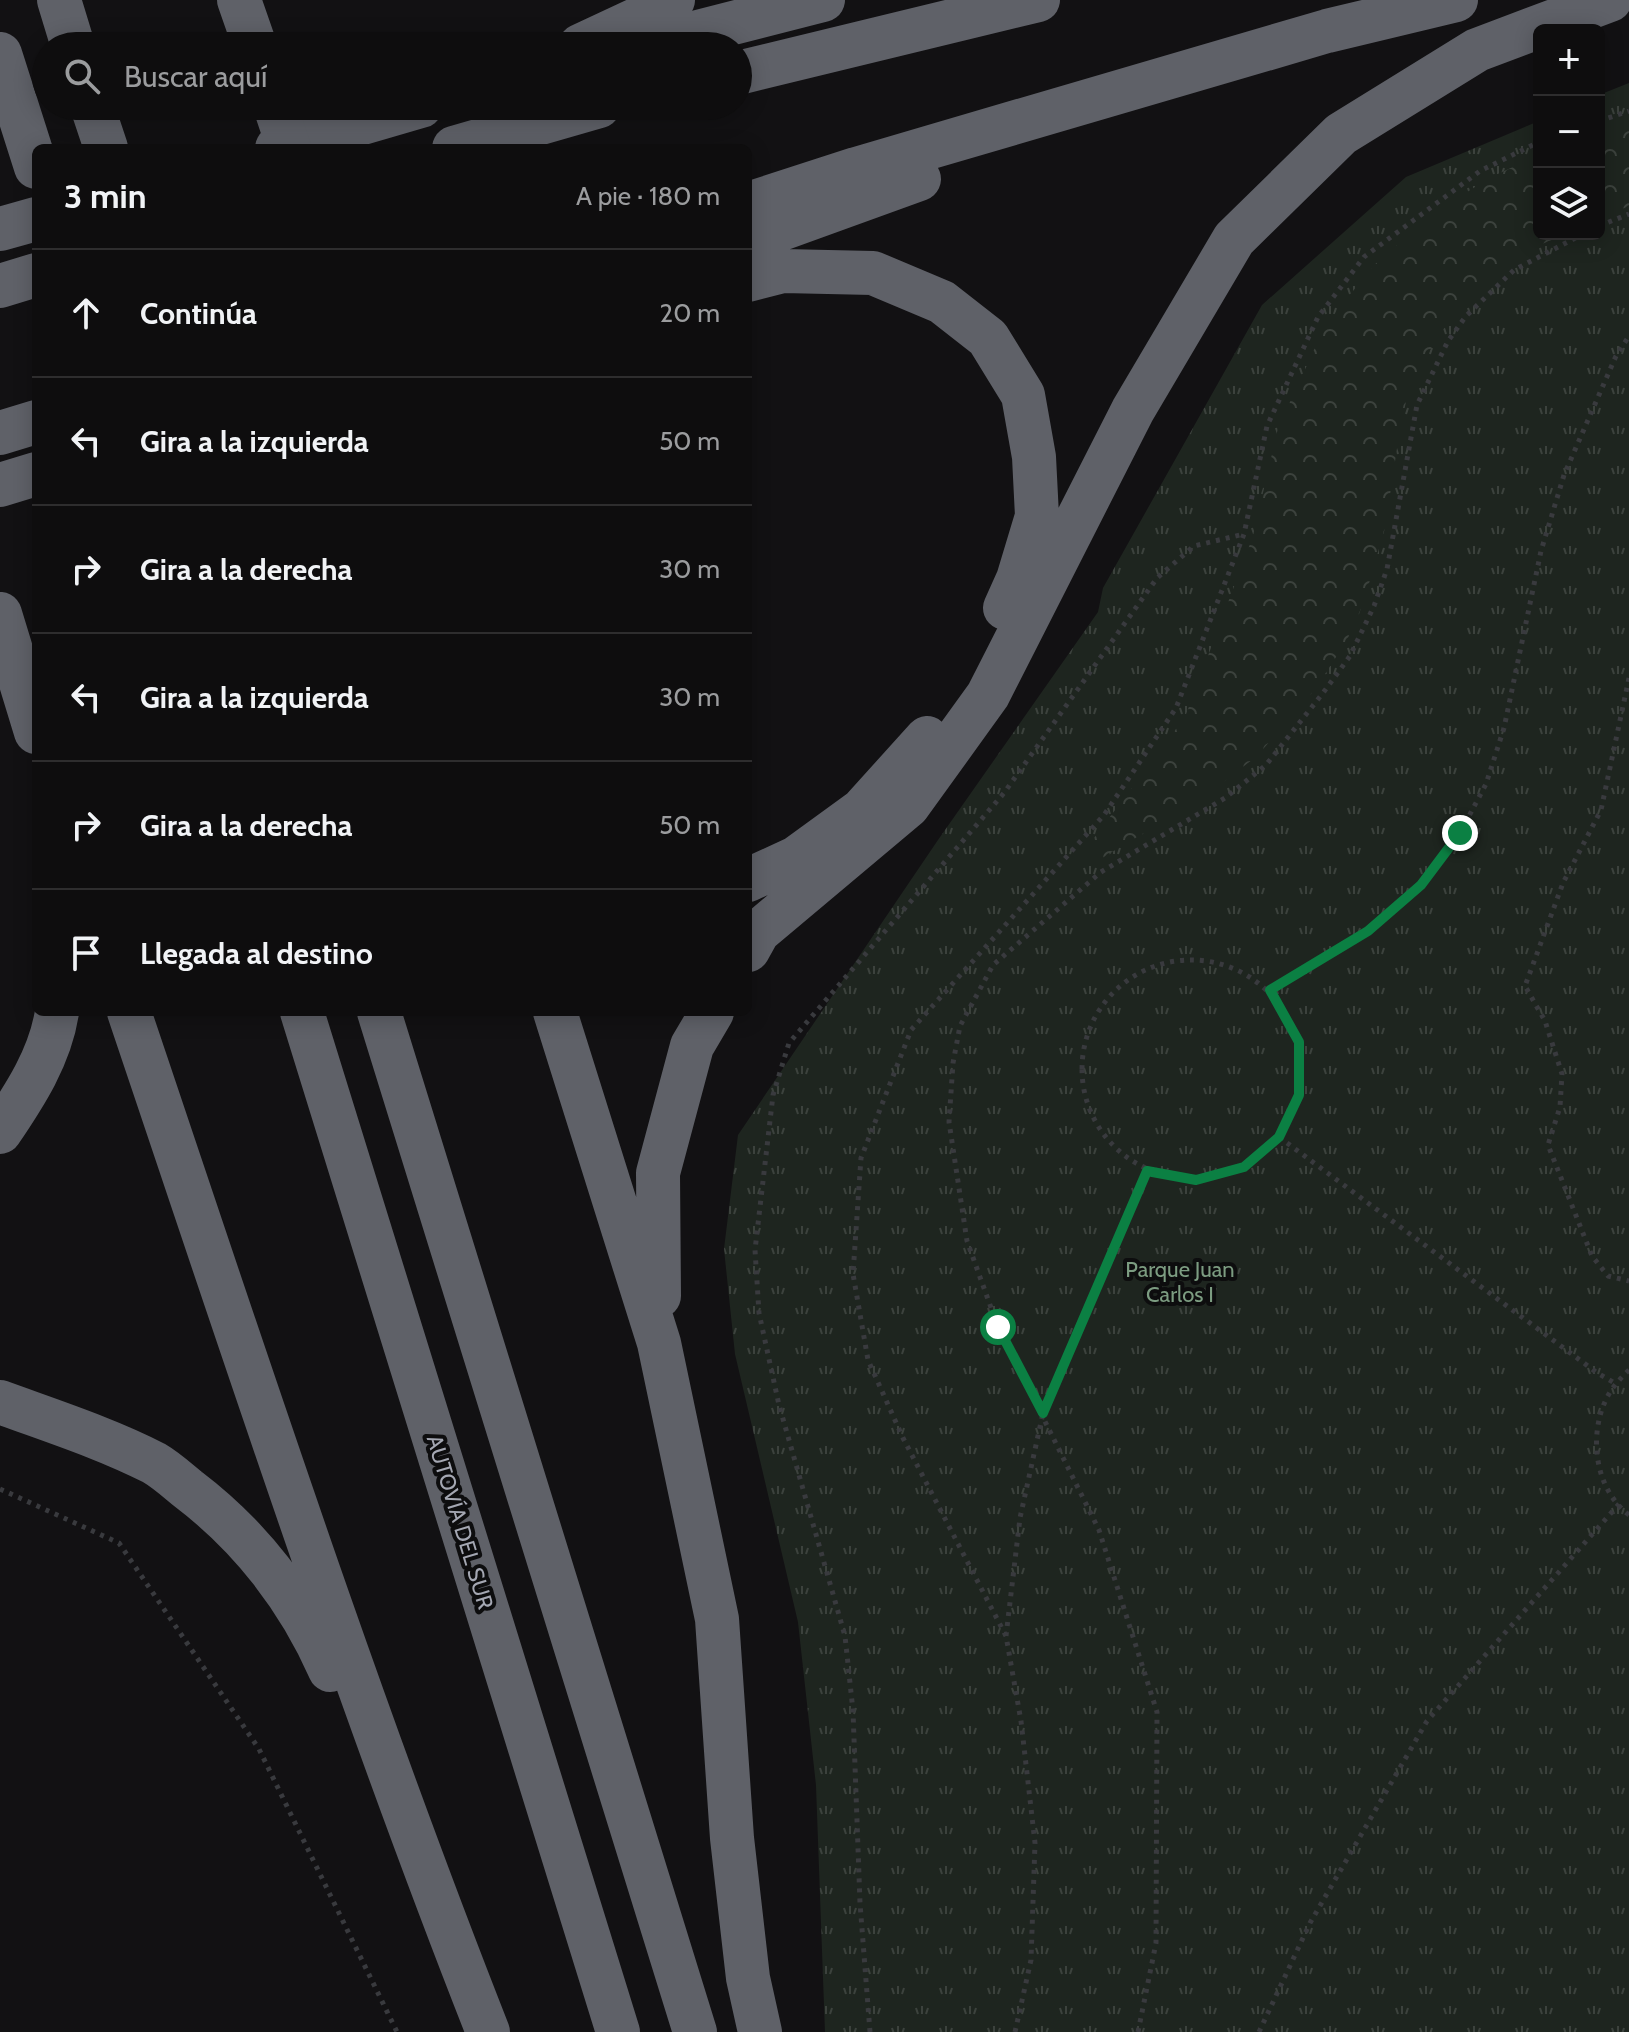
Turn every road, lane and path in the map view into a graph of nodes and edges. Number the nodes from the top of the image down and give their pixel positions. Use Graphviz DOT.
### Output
graph roads {
  1 [pos="59,0"];
  2 [pos="239,0"];
  3 [pos="673,0"];
  4 [pos="823,0"];
  5 [pos="1038,0"];
  6 [pos="1456,0"];
  7 [pos="1610,0"];
  8 [pos="1327,31"];
  9 [pos="69,32"];
  10 [pos="250,32"];
  11 [pos="610,32"];
  12 [pos="698,32"];
  13 [pos="0,54"];
  14 [pos="752,70"];
  15 [pos="1629,111"];
  16 [pos="1605,119"];
  17 [pos="97,120"];
  18 [pos="280,120"];
  19 [pos="373,120"];
  20 [pos="551,120"];
  21 [pos="105,144"];
  22 [pos="288,144"];
  23 [pos="291,144"];
  24 [pos="468,144"];
  25 [pos="1533,145"];
  26 [pos="32,154"];
  27 [pos="752,203"];
  28 [pos="1629,214"];
  29 [pos="32,220"];
  30 [pos="1605,224"];
  31 [pos="0,229"];
  32 [pos="752,240"];
  33 [pos="1572,240"];
  34 [pos="32,276"];
  35 [pos="752,279"];
  36 [pos="0,286"];
  37 [pos="1629,336"];
  38 [pos="32,423"];
  39 [pos="0,433"];
  40 [pos="32,475"];
  41 [pos="0,485"];
  42 [pos="1244,534"];
  43 [pos="0,614"];
  44 [pos="1629,678"];
  45 [pos="32,719"];
  46 [pos="752,878"];
  47 [pos="752,943"];
  48 [pos="1270,990"];
  49 [pos="56,1016"];
  50 [pos="130,1016"];
  51 [pos="303,1016"];
  52 [pos="380,1016"];
  53 [pos="556,1016"];
  54 [pos="710,1016"];
  55 [pos="0,1132"];
  56 [pos="1279,1137"];
  57 [pos="1147,1171"];
  58 [pos="1629,1281"];
  59 [pos="659,1343"];
  60 [pos="1629,1370"];
  61 [pos="1616,1384"];
  62 [pos="0,1402"];
  63 [pos="1043,1413"];
  64 [pos="0,1489"];
  65 [pos="1619,1504"];
  66 [pos="1629,1515"];
  67 [pos="1006,1636"];
  68 [pos="419,1858"];
  69 [pos="397,2032"];
  70 [pos="488,2032"];
  71 [pos="618,2032"];
  72 [pos="695,2032"];
  73 [pos="760,2032"];
  74 [pos="870,2032"];
  75 [pos="1015,2032"];
  76 [pos="1138,2032"];
  77 [pos="1259,2032"];
  1 -- 9 [label="highway"];
  2 -- 10 [label="highway"];
  3 -- 11 [label="highway"];
  4 -- 12 [label="highway"];
  5 -- 14 [label="highway"];
  6 -- 8 [label="highway"];
  7 -- 47 [label="highway"];
  8 -- 27 [label="highway"];
  8 -- 32 [label="highway"];
  13 -- 26 [label="highway"];
  15 -- 16 [label="path"];
  17 -- 21 [label="highway"];
  18 -- 22 [label="highway, bridge"];
  19 -- 23 [label="highway"];
  20 -- 24 [label="highway"];
  25 -- 42 [label="path"];
  28 -- 30 [label="path"];
  29 -- 31 [label="highway"];
  33 -- 63 [label="path"];
  34 -- 36 [label="highway"];
  35 -- 46 [label="highway"];
  37 -- 48 [label="path"];
  38 -- 39 [label="highway"];
  40 -- 41 [label="highway"];
  42 -- 67 [label="path"];
  42 -- 74 [label="path"];
  43 -- 45 [label="highway"];
  44 -- 58 [label="path"];
  48 -- 56 [label="path"];
  48 -- 57 [label="path"];
  49 -- 55 [label="highway"];
  50 -- 68 [label="highway"];
  51 -- 71 [label="highway, AUTOVÍA DEL SUR"];
  52 -- 72 [label="highway"];
  53 -- 59 [label="highway"];
  54 -- 59 [label="highway"];
  56 -- 57 [label="path"];
  56 -- 61 [label="path"];
  57 -- 63 [label="path"];
  59 -- 73 [label="highway"];
  60 -- 61 [label="path"];
  61 -- 65 [label="path"];
  62 -- 68 [label="highway"];
  63 -- 67 [label="path"];
  63 -- 76 [label="path"];
  64 -- 69 [label="path"];
  65 -- 66 [label="path"];
  65 -- 77 [label="path"];
  67 -- 75 [label="path"];
  68 -- 70 [label="highway"];
}
